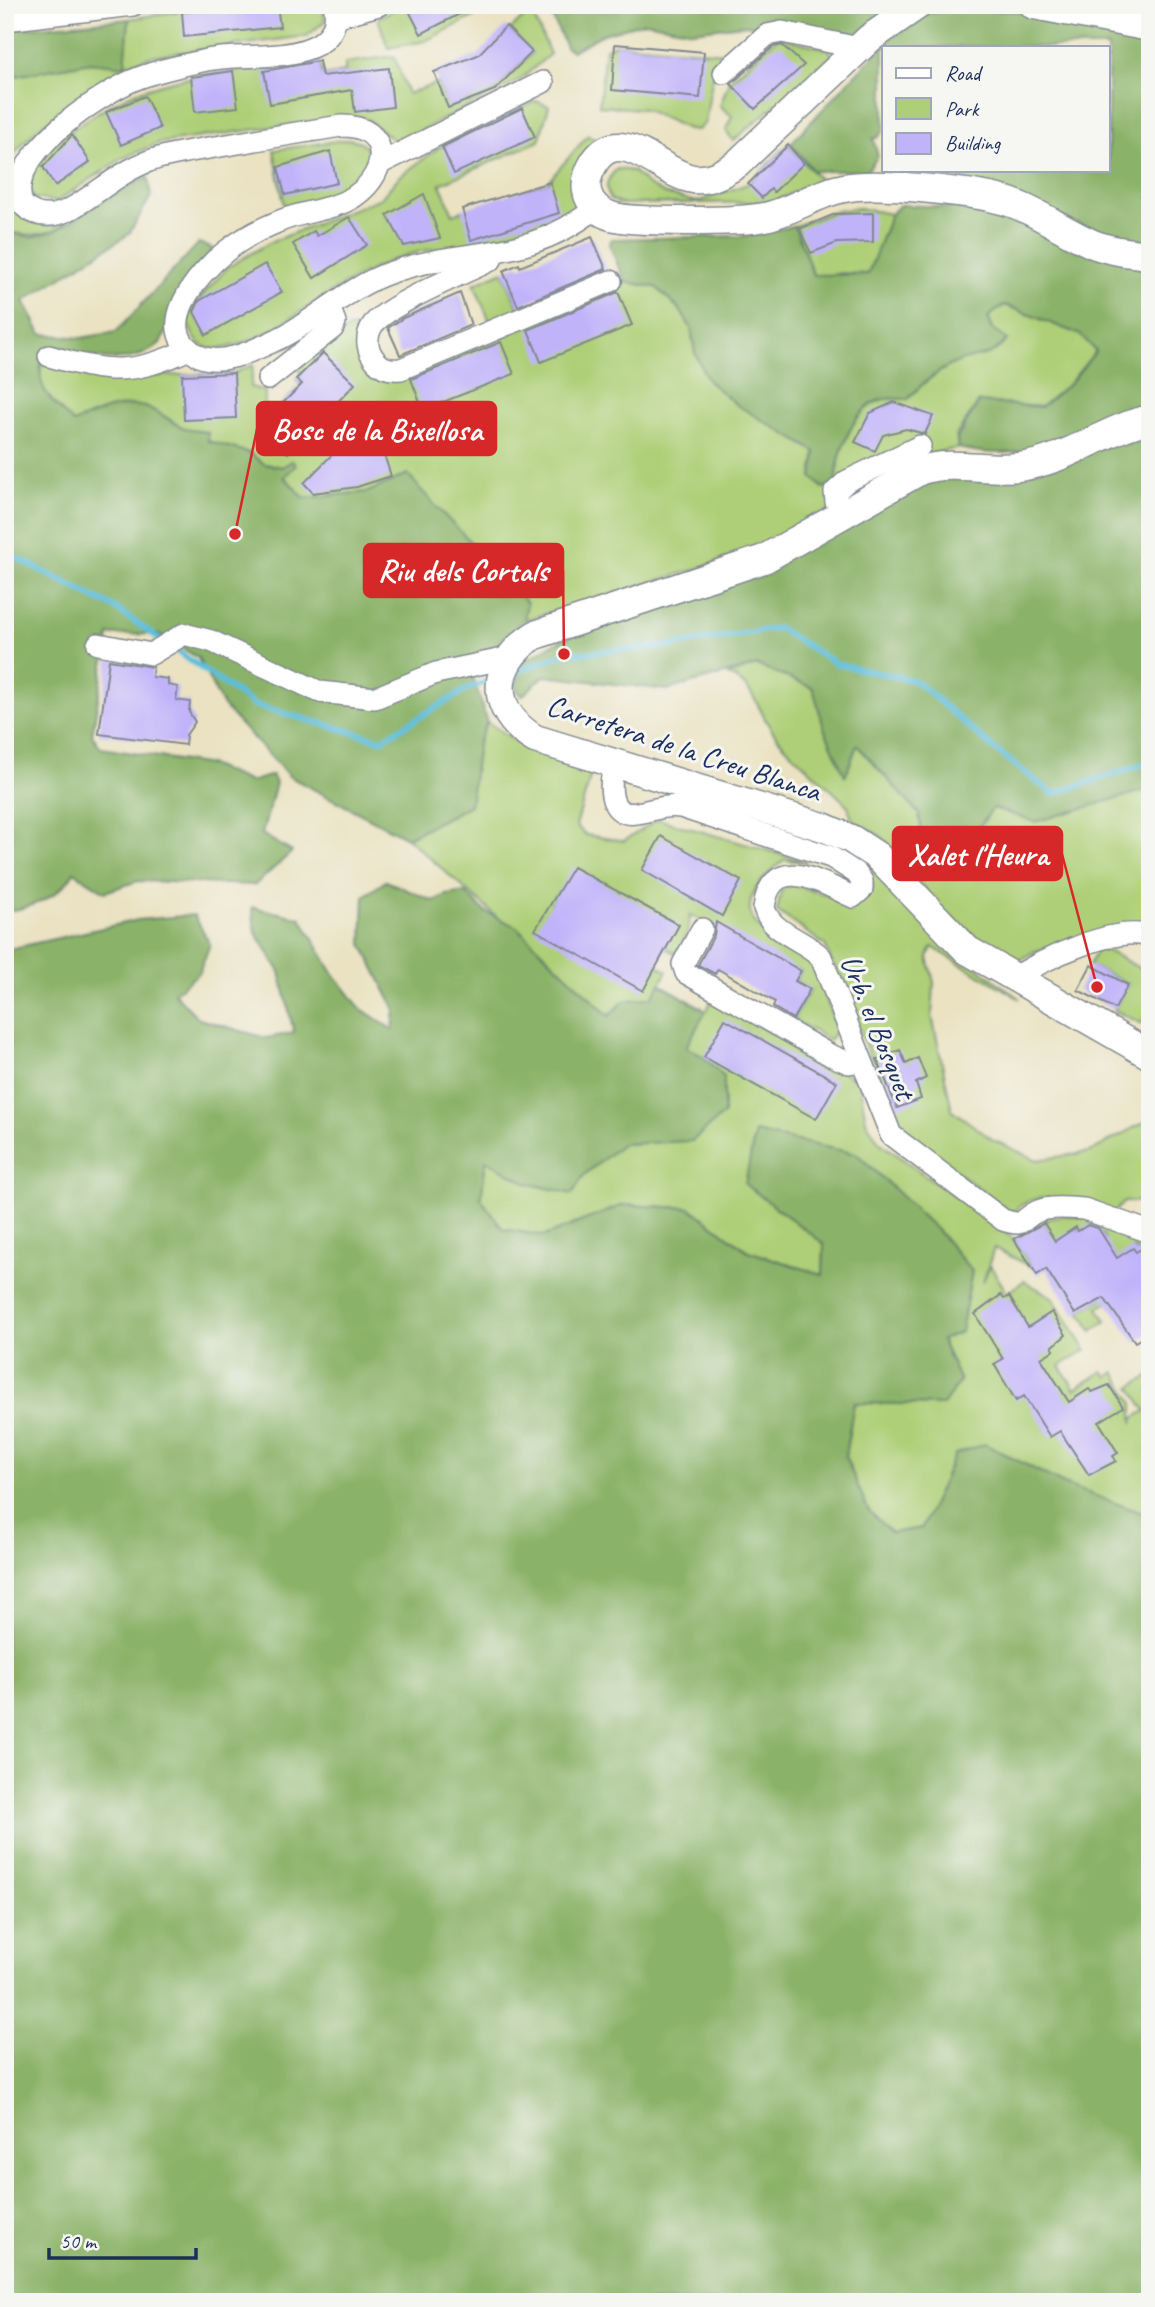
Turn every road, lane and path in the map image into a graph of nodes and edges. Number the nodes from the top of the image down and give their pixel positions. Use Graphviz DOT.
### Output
graph roads {
  1 [pos="133,5"];
  2 [pos="379,5"];
  3 [pos="918,5"];
  4 [pos="1034,5"];
  5 [pos="335,11"];
  6 [pos="5,20"];
  7 [pos="1150,27"];
  8 [pos="859,48"];
  9 [pos="724,74"];
  10 [pos="543,82"];
  11 [pos="381,163"];
  12 [pos="596,208"];
  13 [pos="505,252"];
  14 [pos="1150,255"];
  15 [pos="611,282"];
  16 [pos="329,307"];
  17 [pos="189,349"];
  18 [pos="49,356"];
  19 [pos="268,379"];
  20 [pos="1150,419"];
  21 [pos="920,446"];
  22 [pos="843,514"];
  23 [pos="97,644"];
  24 [pos="508,658"];
  25 [pos="615,763"];
  26 [pos="702,929"];
  27 [pos="1150,937"];
  28 [pos="1014,978"];
  29 [pos="1150,1055"];
  30 [pos="860,1061"];
  31 [pos="1150,1232"];
  1 -- 6 [label="street"];
  2 -- 5 [label="street"];
  3 -- 8 [label="main road"];
  4 -- 7 [label="main road"];
  5 -- 11 [label="street"];
  8 -- 9 [label="street"];
  8 -- 12 [label="main road"];
  10 -- 11 [label="street"];
  11 -- 17 [label="street"];
  12 -- 13 [label="street"];
  12 -- 14 [label="main road"];
  13 -- 15 [label="street"];
  13 -- 16 [label="street"];
  16 -- 17 [label="street"];
  16 -- 19 [label="street"];
  17 -- 18 [label="street"];
  20 -- 22 [label="main road"];
  21 -- 22 [label="street"];
  22 -- 24 [label="main road"];
  23 -- 24 [label="street"];
  24 -- 25 [label="main road, Carretera de la Creu Blanca"];
  25 -- 28 [label="main road, Carretera de la Creu Blanca"];
  25 -- 30 [label="street, Urb. el Bosquet"];
  26 -- 30 [label="street"];
  27 -- 28 [label="street"];
  28 -- 29 [label="main road, Carretera de la Creu Blanca"];
  30 -- 31 [label="street, Urb. el Bosquet"];
}
